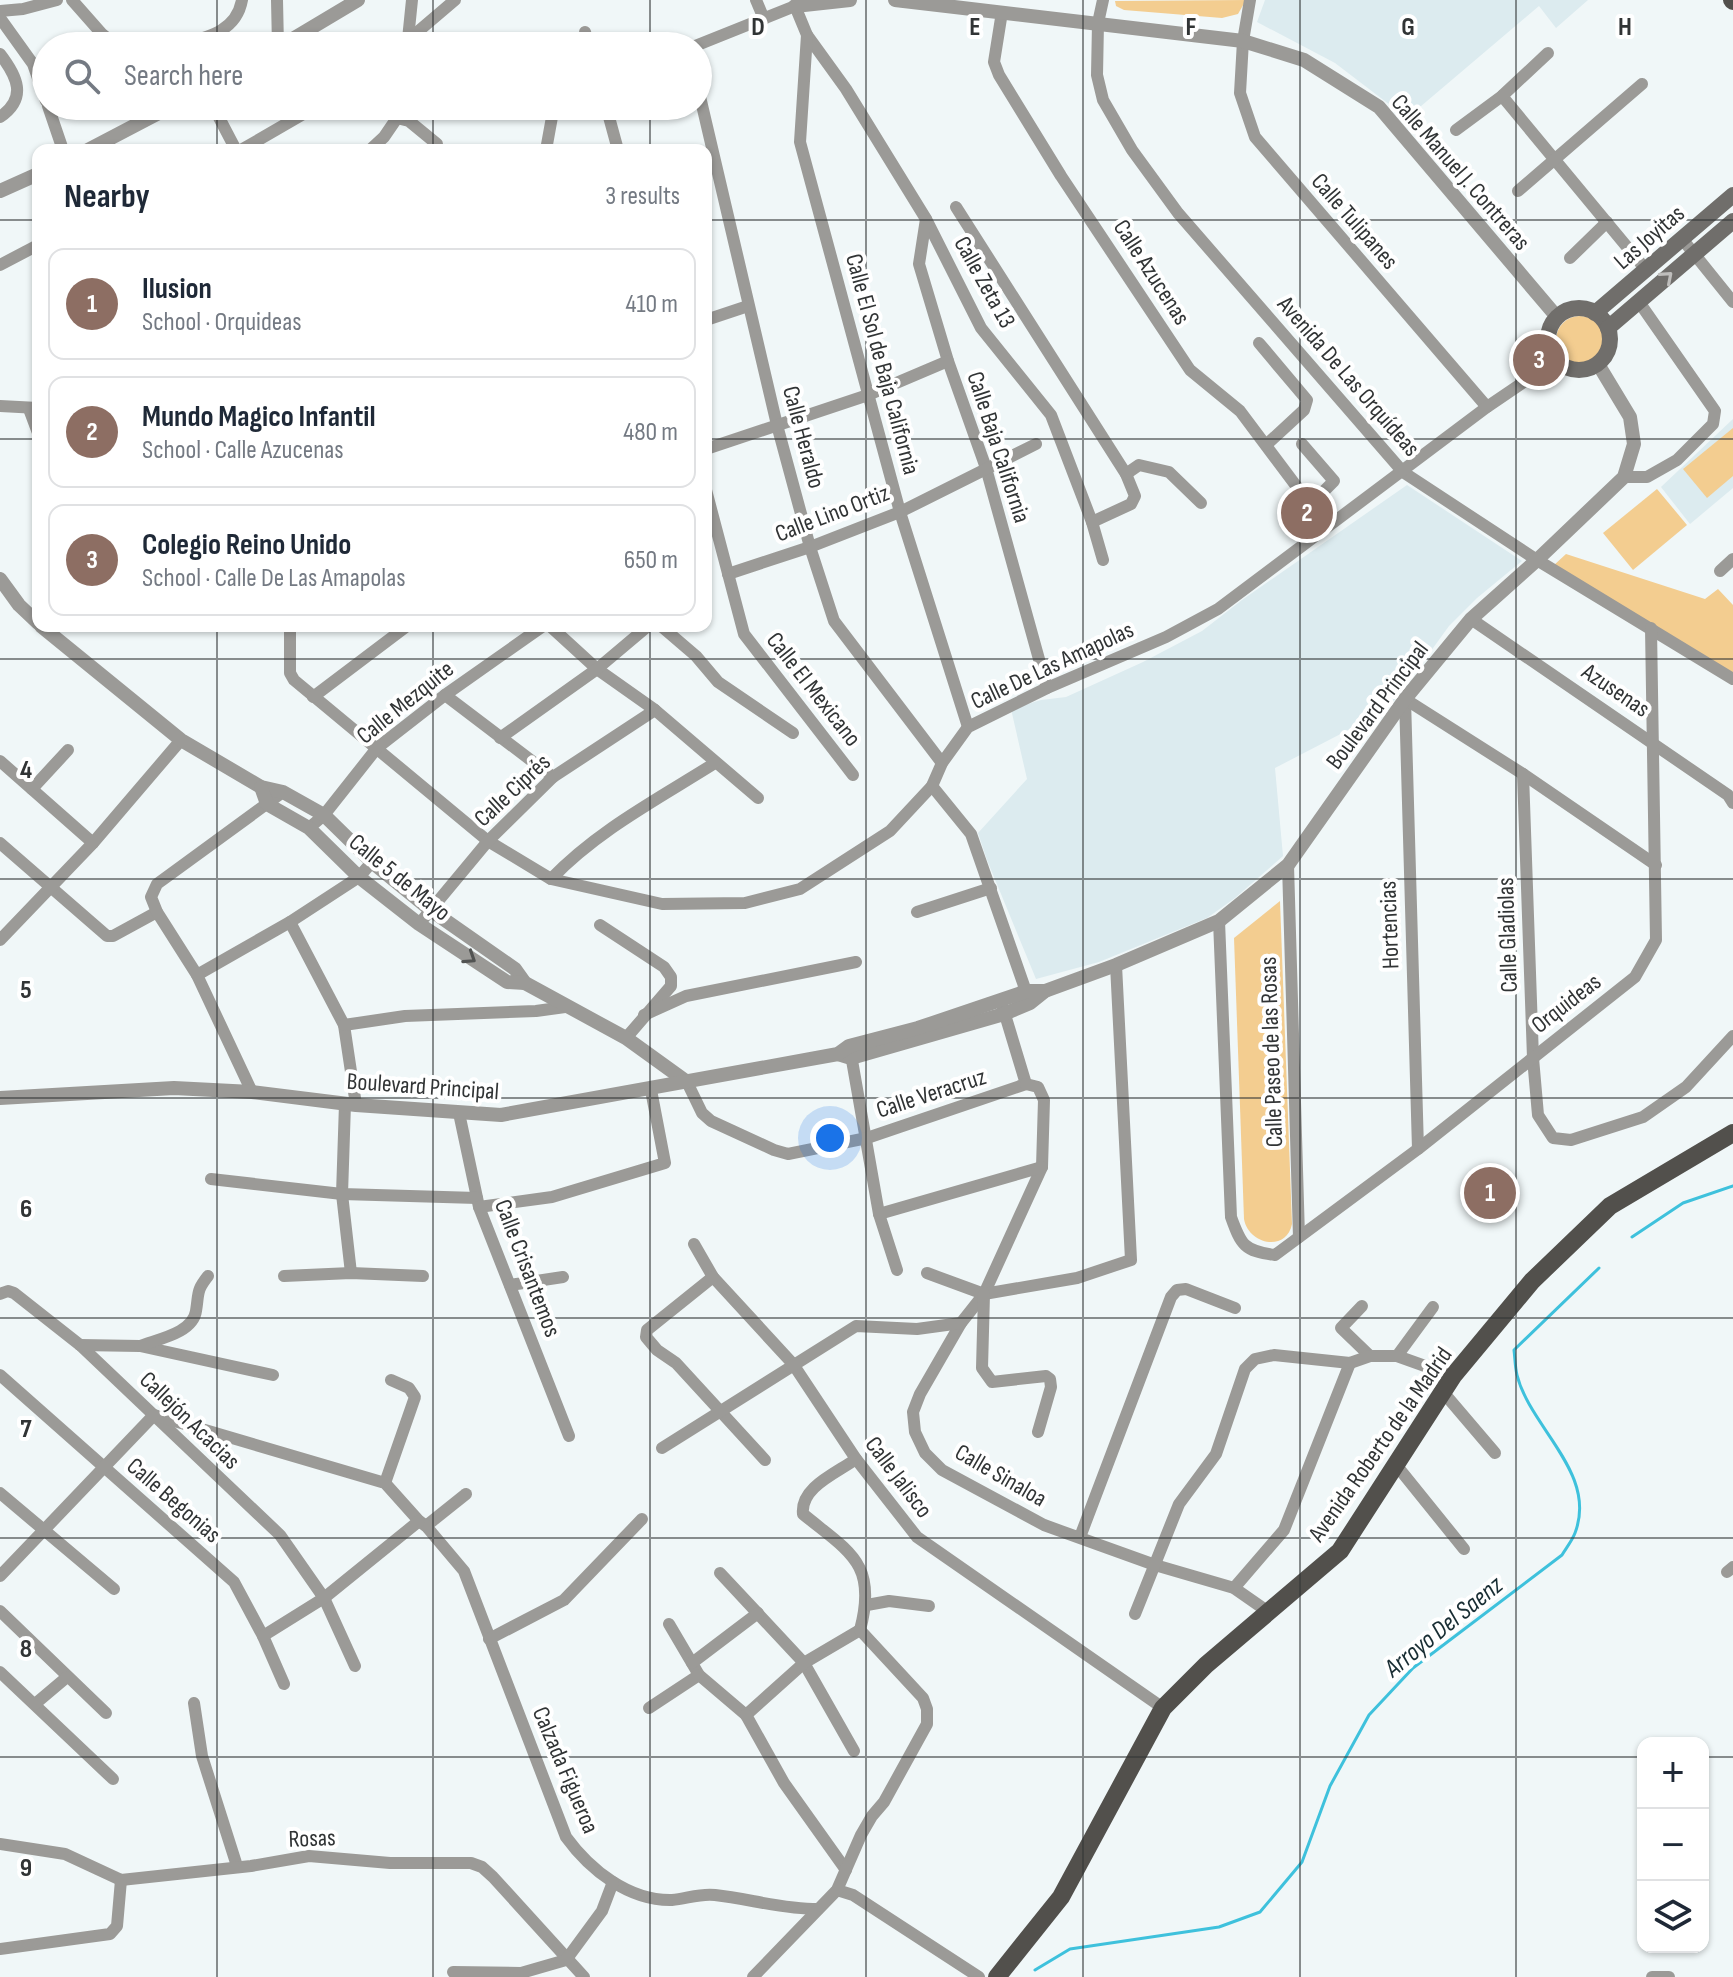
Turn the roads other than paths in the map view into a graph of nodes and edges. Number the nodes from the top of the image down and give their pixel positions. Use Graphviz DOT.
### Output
graph roads {
  1 [pos="57,0"];
  2 [pos="72,0"];
  3 [pos="242,0"];
  4 [pos="277,0"];
  5 [pos="358,0"];
  6 [pos="412,0"];
  7 [pos="455,0"];
  8 [pos="756,0"];
  9 [pos="850,0"];
  10 [pos="895,0"];
  11 [pos="1103,0"];
  12 [pos="1250,0"];
  13 [pos="951,3"];
  14 [pos="795,6"];
  15 [pos="0,11"];
  16 [pos="1002,12"];
  17 [pos="0,18"];
  18 [pos="764,19"];
  19 [pos="1098,23"];
  20 [pos="100,32"];
  21 [pos="220,32"];
  22 [pos="278,32"];
  23 [pos="303,32"];
  24 [pos="406,32"];
  25 [pos="417,32"];
  26 [pos="807,35"];
  27 [pos="712,39"];
  28 [pos="1243,41"];
  29 [pos="1548,53"];
  30 [pos="0,54"];
  31 [pos="32,63"];
  32 [pos="1642,84"];
  33 [pos="1502,96"];
  34 [pos="0,117"];
  35 [pos="53,120"];
  36 [pos="145,120"];
  37 [pos="221,120"];
  38 [pos="292,120"];
  39 [pos="391,120"];
  40 [pos="407,120"];
  41 [pos="551,120"];
  42 [pos="610,120"];
  43 [pos="705,120"];
  44 [pos="1456,130"];
  45 [pos="61,144"];
  46 [pos="99,144"];
  47 [pos="235,144"];
  48 [pos="249,144"];
  49 [pos="376,144"];
  50 [pos="437,144"];
  51 [pos="547,144"];
  52 [pos="616,144"];
  53 [pos="711,144"];
  54 [pos="712,149"];
  55 [pos="1554,159"];
  56 [pos="32,177"];
  57 [pos="0,191"];
  58 [pos="1518,191"];
  59 [pos="1733,195"];
  60 [pos="956,207"];
  61 [pos="926,219"];
  62 [pos="1733,221"];
  63 [pos="1607,222"];
  64 [pos="1683,240"];
  65 [pos="32,248"];
  66 [pos="1694,254"];
  67 [pos="1570,258"];
  68 [pos="0,265"];
  69 [pos="1647,271"];
  70 [pos="1639,302"];
  71 [pos="1733,302"];
  72 [pos="748,306"];
  73 [pos="1595,313"];
  74 [pos="1557,317"];
  75 [pos="712,318"];
  76 [pos="1608,328"];
  77 [pos="1259,343"];
  78 [pos="1556,360"];
  79 [pos="948,361"];
  80 [pos="1598,364"];
  81 [pos="868,395"];
  82 [pos="0,406"];
  83 [pos="1487,407"];
  84 [pos="32,408"];
  85 [pos="777,425"];
  86 [pos="1036,444"];
  87 [pos="1302,444"];
  88 [pos="1266,445"];
  89 [pos="712,447"];
  90 [pos="986,468"];
  91 [pos="1403,472"];
  92 [pos="1126,474"];
  93 [pos="1624,477"];
  94 [pos="1201,503"];
  95 [pos="1311,504"];
  96 [pos="900,512"];
  97 [pos="712,513"];
  98 [pos="1092,522"];
  99 [pos="1327,527"];
  100 [pos="810,547"];
  101 [pos="1733,559"];
  102 [pos="1103,560"];
  103 [pos="1537,560"];
  104 [pos="1720,571"];
  105 [pos="728,574"];
  106 [pos="1,581"];
  107 [pos="32,618"];
  108 [pos="1471,619"];
  109 [pos="1651,628"];
  110 [pos="48,632"];
  111 [pos="290,632"];
  112 [pos="399,632"];
  113 [pos="534,632"];
  114 [pos="557,632"];
  115 [pos="641,632"];
  116 [pos="668,632"];
  117 [pos="597,669"];
  118 [pos="1733,679"];
  119 [pos="1047,688"];
  120 [pos="445,695"];
  121 [pos="313,697"];
  122 [pos="1405,699"];
  123 [pos="655,710"];
  124 [pos="968,727"];
  125 [pos="793,733"];
  126 [pos="500,738"];
  127 [pos="181,740"];
  128 [pos="1653,742"];
  129 [pos="377,748"];
  130 [pos="68,750"];
  131 [pos="0,761"];
  132 [pos="715,763"];
  133 [pos="942,763"];
  134 [pos="1523,774"];
  135 [pos="853,775"];
  136 [pos="553,777"];
  137 [pos="932,786"];
  138 [pos="261,787"];
  139 [pos="32,789"];
  140 [pos="283,792"];
  141 [pos="758,798"];
  142 [pos="1733,803"];
  143 [pos="267,804"];
  144 [pos="324,815"];
  145 [pos="309,828"];
  146 [pos="488,841"];
  147 [pos="0,843"];
  148 [pos="93,843"];
  149 [pos="372,862"];
  150 [pos="1288,865"];
  151 [pos="1656,865"];
  152 [pos="359,877"];
  153 [pos="551,879"];
  154 [pos="50,886"];
  155 [pos="991,888"];
  156 [pos="432,911"];
  157 [pos="157,912"];
  158 [pos="917,912"];
  159 [pos="1219,921"];
  160 [pos="290,922"];
  161 [pos="419,924"];
  162 [pos="600,925"];
  163 [pos="0,940"];
  164 [pos="856,962"];
  165 [pos="1116,965"];
  166 [pos="197,975"];
  167 [pos="525,983"];
  168 [pos="1029,997"];
  169 [pos="565,1007"];
  170 [pos="1002,1007"];
  171 [pos="644,1015"];
  172 [pos="344,1025"];
  173 [pos="1733,1036"];
  174 [pos="626,1038"];
  175 [pos="846,1053"];
  176 [pos="1533,1058"];
  177 [pos="687,1082"];
  178 [pos="1026,1084"];
  179 [pos="651,1090"];
  180 [pos="252,1092"];
  181 [pos="0,1098"];
  182 [pos="351,1104"];
  183 [pos="459,1113"];
  184 [pos="1733,1133"];
  185 [pos="867,1138"];
  186 [pos="1418,1149"];
  187 [pos="1042,1167"];
  188 [pos="211,1179"];
  189 [pos="342,1194"];
  190 [pos="478,1202"];
  191 [pos="879,1214"];
  192 [pos="1299,1237"];
  193 [pos="1239,1241"];
  194 [pos="694,1244"];
  195 [pos="897,1270"];
  196 [pos="351,1273"];
  197 [pos="927,1273"];
  198 [pos="208,1276"];
  199 [pos="284,1276"];
  200 [pos="423,1276"];
  201 [pos="563,1277"];
  202 [pos="713,1277"];
  203 [pos="510,1285"];
  204 [pos="4,1292"];
  205 [pos="984,1294"];
  206 [pos="1362,1306"];
  207 [pos="1433,1307"];
  208 [pos="1235,1308"];
  209 [pos="961,1323"];
  210 [pos="80,1345"];
  211 [pos="140,1346"];
  212 [pos="1370,1356"];
  213 [pos="1397,1356"];
  214 [pos="1350,1363"];
  215 [pos="793,1364"];
  216 [pos="0,1375"];
  217 [pos="273,1375"];
  218 [pos="1453,1376"];
  219 [pos="391,1380"];
  220 [pos="1443,1392"];
  221 [pos="718,1411"];
  222 [pos="154,1415"];
  223 [pos="1038,1432"];
  224 [pos="569,1436"];
  225 [pos="662,1448"];
  226 [pos="1495,1453"];
  227 [pos="856,1459"];
  228 [pos="765,1460"];
  229 [pos="103,1466"];
  230 [pos="1397,1466"];
  231 [pos="385,1483"];
  232 [pos="0,1493"];
  233 [pos="466,1494"];
  234 [pos="642,1519"];
  235 [pos="423,1524"];
  236 [pos="43,1530"];
  237 [pos="1080,1537"];
  238 [pos="1464,1549"];
  239 [pos="1155,1565"];
  240 [pos="1733,1567"];
  241 [pos="720,1573"];
  242 [pos="1733,1573"];
  243 [pos="0,1576"];
  244 [pos="1234,1588"];
  245 [pos="114,1589"];
  246 [pos="324,1598"];
  247 [pos="867,1605"];
  248 [pos="929,1606"];
  249 [pos="0,1611"];
  250 [pos="1267,1611"];
  251 [pos="758,1613"];
  252 [pos="1135,1614"];
  253 [pos="669,1624"];
  254 [pos="860,1630"];
  255 [pos="263,1636"];
  256 [pos="489,1639"];
  257 [pos="804,1663"];
  258 [pos="355,1666"];
  259 [pos="696,1669"];
  260 [pos="0,1672"];
  261 [pos="67,1677"];
  262 [pos="284,1684"];
  263 [pos="194,1703"];
  264 [pos="35,1704"];
  265 [pos="649,1708"];
  266 [pos="1163,1708"];
  267 [pos="106,1713"];
  268 [pos="746,1715"];
  269 [pos="854,1751"];
  270 [pos="113,1779"];
  271 [pos="0,1844"];
  272 [pos="237,1866"];
  273 [pos="846,1870"];
  274 [pos="121,1880"];
  275 [pos="613,1882"];
  276 [pos="837,1890"];
  277 [pos="818,1909"];
  278 [pos="0,1949"];
  279 [pos="566,1960"];
  280 [pos="453,1972"];
  281 [pos="584,1977"];
  282 [pos="753,1977"];
  283 [pos="979,1977"];
  284 [pos="997,1977"];
  285 [pos="1652,1977"];
  286 [pos="1669,1977"];
  1 -- 15 [label="street"];
  2 -- 20 [label="street"];
  3 -- 21 [label="street"];
  4 -- 22 [label="street"];
  5 -- 23 [label="street"];
  6 -- 24 [label="street"];
  7 -- 25 [label="street"];
  8 -- 18 [label="street"];
  9 -- 14 [label="street"];
  10 -- 13 [label="street, Calle Manuel J. Contreras"];
  11 -- 19 [label="street, Avenida De Las Orquídeas"];
  12 -- 28 [label="street, Calle Tulipanes"];
  13 -- 16 [label="street, Calle Manuel J. Contreras"];
  14 -- 18 [label="street"];
  14 -- 26 [label="street, Calle El Sol de Baja California"];
  16 -- 19 [label="street, Calle Manuel J. Contreras"];
  16 -- 88 [label="street, Calle Azucenas"];
  17 -- 31 [label="street"];
  18 -- 27 [label="street"];
  19 -- 28 [label="street, Calle Manuel J. Contreras"];
  19 -- 91 [label="street, Avenida De Las Orquídeas"];
  26 -- 61 [label="street, Calle Zeta 13"];
  26 -- 81 [label="street, Calle El Sol de Baja California"];
  28 -- 74 [label="street, Calle Manuel J. Contreras"];
  28 -- 83 [label="street, Calle Tulipanes"];
  29 -- 33 [label="street"];
  30 -- 34 [label="street"];
  32 -- 55 [label="street"];
  33 -- 44 [label="street"];
  33 -- 55 [label="street"];
  35 -- 45 [label="street"];
  36 -- 46 [label="street"];
  37 -- 47 [label="street"];
  38 -- 48 [label="street"];
  39 -- 49 [label="street"];
  40 -- 50 [label="street"];
  41 -- 51 [label="street"];
  42 -- 52 [label="street"];
  43 -- 53 [label="street, Calle Heraldo"];
  54 -- 72 [label="street, Calle Heraldo"];
  55 -- 58 [label="street"];
  55 -- 63 [label="street"];
  56 -- 57 [label="street"];
  59 -- 64 [label="main road, Las Joyitas"];
  60 -- 92 [label="street"];
  61 -- 79 [label="street, Calle Baja California"];
  61 -- 98 [label="street, Calle Zeta 13"];
  62 -- 66 [label="main road, Las Joyitas"];
  63 -- 67 [label="street"];
  63 -- 69 [label="street"];
  64 -- 66 [label="street"];
  64 -- 69 [label="main road, Las Joyitas"];
  65 -- 68 [label="street"];
  70 -- 66 [label="main road, Las Joyitas, one-way"];
  66 -- 71 [label="street"];
  69 -- 73 [label="main road, Las Joyitas"];
  70 -- 76 [label="main road, Las Joyitas"];
  70 -- 93 [label="street"];
  72 -- 75 [label="street"];
  72 -- 85 [label="street, Calle Heraldo"];
  73 -- 74 [label="main road"];
  73 -- 76 [label="main road"];
  74 -- 78 [label="main road"];
  76 -- 80 [label="main road"];
  77 -- 88 [label="street"];
  78 -- 80 [label="main road"];
  78 -- 83 [label="street, Calle De Las Amapolas"];
  79 -- 81 [label="street"];
  79 -- 90 [label="street, Calle Baja California"];
  80 -- 93 [label="street"];
  81 -- 85 [label="street"];
  81 -- 96 [label="street, Calle El Sol de Baja California"];
  82 -- 84 [label="street"];
  83 -- 91 [label="street, Calle De Las Amapolas"];
  85 -- 89 [label="street"];
  85 -- 100 [label="street, Calle Heraldo"];
  86 -- 90 [label="street, Calle Lino Ortiz"];
  87 -- 95 [label="street"];
  88 -- 95 [label="street, Calle Azucenas"];
  90 -- 96 [label="street, Calle Lino Ortiz"];
  90 -- 119 [label="street, Calle Baja California"];
  91 -- 99 [label="street, Calle De Las Amapolas"];
  91 -- 103 [label="street, Avenida De Las Orquídeas"];
  92 -- 94 [label="street"];
  92 -- 98 [label="street"];
  93 -- 103 [label="street, Boulevard Principal"];
  95 -- 99 [label="street, Calle Azucenas"];
  96 -- 100 [label="street, Calle Lino Ortiz"];
  96 -- 124 [label="street, Calle El Sol de Baja California"];
  97 -- 105 [label="street, Calle El Mexicano"];
  98 -- 102 [label="street, Calle Zeta 13"];
  99 -- 119 [label="street, Calle De Las Amapolas"];
  100 -- 105 [label="street, Calle Lino Ortiz"];
  100 -- 133 [label="street, Calle Heraldo"];
  101 -- 104 [label="street"];
  103 -- 108 [label="street, Boulevard Principal"];
  103 -- 109 [label="street, Avenida De Las Orquídeas"];
  105 -- 135 [label="street, Calle El Mexicano"];
  106 -- 107 [label="street, Calle 5 de Mayo"];
  108 -- 122 [label="street, Boulevard Principal"];
  108 -- 128 [label="street, Azusenas"];
  109 -- 118 [label="street, Avenida De Las Orquídeas"];
  109 -- 128 [label="street, Orquideas"];
  110 -- 127 [label="street, Calle 5 de Mayo"];
  111 -- 121 [label="street, Calle De Las Amapolas"];
  112 -- 121 [label="street"];
  113 -- 120 [label="street, Calle Mezquite"];
  114 -- 117 [label="street"];
  115 -- 117 [label="street"];
  116 -- 125 [label="street"];
  117 -- 123 [label="street"];
  117 -- 126 [label="street"];
  119 -- 124 [label="street, Calle De Las Amapolas"];
  120 -- 126 [label="street"];
  120 -- 129 [label="street, Calle Mezquite"];
  121 -- 129 [label="street, Calle De Las Amapolas"];
  122 -- 134 [label="street"];
  122 -- 150 [label="street, Boulevard Principal"];
  122 -- 186 [label="street, Hortencias"];
  123 -- 132 [label="street"];
  123 -- 136 [label="street, Calle Ciprés"];
  124 -- 133 [label="street, Calle De Las Amapolas"];
  126 -- 136 [label="street"];
  127 -- 138 [label="street, Calle 5 de Mayo"];
  127 -- 148 [label="street"];
  128 -- 142 [label="street, Azusenas"];
  128 -- 151 [label="street, Orquideas"];
  129 -- 144 [label="street, Calle Mezquite"];
  129 -- 146 [label="street, Calle De Las Amapolas"];
  130 -- 139 [label="street"];
  131 -- 139 [label="street"];
  132 -- 141 [label="street"];
  132 -- 153 [label="street"];
  133 -- 137 [label="street, Calle De Las Amapolas"];
  134 -- 151 [label="street"];
  134 -- 176 [label="street, Calle Gladiolas"];
  136 -- 146 [label="street, Calle Ciprés"];
  137 -- 153 [label="street, Calle De Las Amapolas"];
  137 -- 155 [label="street"];
  138 -- 140 [label="street, Calle 5 de Mayo"];
  138 -- 143 [label="street"];
  139 -- 148 [label="street"];
  140 -- 143 [label="street"];
  140 -- 144 [label="street, Calle 5 de Mayo"];
  143 -- 145 [label="street, Calle 5 de Mayo"];
  143 -- 157 [label="street"];
  144 -- 145 [label="street, Calle Mezquite"];
  144 -- 149 [label="street, Calle 5 de Mayo"];
  145 -- 152 [label="street, Calle 5 de Mayo"];
  146 -- 153 [label="street, Calle De Las Amapolas"];
  146 -- 156 [label="street, Calle Ciprés"];
  147 -- 154 [label="street"];
  148 -- 154 [label="street"];
  149 -- 152 [label="street"];
  149 -- 156 [label="street, Calle 5 de Mayo"];
  150 -- 159 [label="street, Boulevard Principal"];
  150 -- 192 [label="street, Calle Paseo de las Rosas"];
  151 -- 176 [label="street, Orquideas"];
  152 -- 160 [label="street"];
  152 -- 161 [label="street, Calle 5 de Mayo"];
  154 -- 157 [label="street"];
  154 -- 163 [label="street"];
  155 -- 158 [label="street"];
  155 -- 168 [label="street"];
  156 -- 161 [label="street, Calle Ciprés"];
  156 -- 167 [label="street, Calle 5 de Mayo"];
  157 -- 166 [label="street"];
  159 -- 165 [label="street, Boulevard Principal"];
  159 -- 193 [label="street, Calle Paseo de las Rosas"];
  160 -- 166 [label="street"];
  160 -- 172 [label="street"];
  161 -- 167 [label="street, Calle 5 de Mayo, one-way"];
  162 -- 171 [label="street"];
  164 -- 171 [label="street"];
  165 -- 168 [label="street, Boulevard Principal"];
  165 -- 205 [label="street"];
  166 -- 180 [label="street"];
  167 -- 169 [label="street, Calle 5 de Mayo"];
  168 -- 170 [label="street, Boulevard Principal"];
  169 -- 172 [label="street"];
  169 -- 174 [label="street, Calle 5 de Mayo"];
  170 -- 175 [label="street, Boulevard Principal"];
  170 -- 178 [label="street"];
  171 -- 174 [label="street"];
  172 -- 182 [label="street"];
  173 -- 176 [label="street, Calle Gladiolas"];
  174 -- 177 [label="street, Calle 5 de Mayo"];
  175 -- 177 [label="street, Boulevard Principal"];
  175 -- 185 [label="street"];
  176 -- 186 [label="street, Orquideas"];
  177 -- 179 [label="street, Boulevard Principal"];
  177 -- 185 [label="street, Calle Veracruz"];
  178 -- 185 [label="street, Calle Veracruz"];
  178 -- 187 [label="street"];
  179 -- 183 [label="street, Boulevard Principal"];
  179 -- 190 [label="street"];
  180 -- 181 [label="street, Boulevard Principal"];
  180 -- 182 [label="street, Boulevard Principal"];
  182 -- 183 [label="street, Boulevard Principal"];
  182 -- 189 [label="street"];
  183 -- 190 [label="street, Calle Crisantemos"];
  184 -- 218 [label="main road, Avenida Roberto de la Madrid"];
  185 -- 191 [label="street"];
  186 -- 192 [label="street, Orquideas"];
  187 -- 191 [label="street"];
  187 -- 205 [label="street, Calle Sinaloa"];
  188 -- 189 [label="street"];
  189 -- 190 [label="street"];
  189 -- 196 [label="street"];
  190 -- 203 [label="street, Calle Crisantemos"];
  191 -- 195 [label="street"];
  192 -- 193 [label="street, Orquideas"];
  194 -- 202 [label="street, Calle Jalisco"];
  196 -- 199 [label="street"];
  196 -- 200 [label="street"];
  197 -- 205 [label="street"];
  198 -- 211 [label="street"];
  201 -- 203 [label="street"];
  202 -- 215 [label="street, Calle Jalisco"];
  202 -- 221 [label="street"];
  203 -- 224 [label="street, Calle Crisantemos"];
  204 -- 210 [label="street, Callejón Acacias"];
  205 -- 209 [label="street, Calle Sinaloa"];
  205 -- 223 [label="street"];
  206 -- 212 [label="street"];
  207 -- 213 [label="street"];
  208 -- 237 [label="street"];
  209 -- 215 [label="street"];
  209 -- 237 [label="street, Calle Sinaloa"];
  210 -- 211 [label="street"];
  210 -- 222 [label="street, Callejón Acacias"];
  211 -- 217 [label="street"];
  212 -- 213 [label="street"];
  212 -- 214 [label="street"];
  213 -- 218 [label="street"];
  214 -- 239 [label="street"];
  214 -- 244 [label="street"];
  215 -- 221 [label="street"];
  215 -- 227 [label="street, Calle Jalisco"];
  216 -- 229 [label="street, Calle Begonias"];
  218 -- 220 [label="main road, Avenida Roberto de la Madrid"];
  219 -- 231 [label="street"];
  220 -- 226 [label="street"];
  220 -- 230 [label="main road, Avenida Roberto de la Madrid"];
  221 -- 225 [label="street"];
  221 -- 228 [label="street"];
  222 -- 229 [label="street"];
  222 -- 231 [label="street"];
  222 -- 246 [label="street, Callejón Acacias"];
  227 -- 247 [label="street"];
  227 -- 266 [label="street, Calle Jalisco"];
  229 -- 236 [label="street"];
  229 -- 255 [label="street, Calle Begonias"];
  230 -- 238 [label="street"];
  230 -- 250 [label="main road, Avenida Roberto de la Madrid"];
  231 -- 235 [label="street, Calzada Figueroa"];
  232 -- 236 [label="street"];
  233 -- 235 [label="street"];
  234 -- 256 [label="street"];
  235 -- 246 [label="street"];
  235 -- 256 [label="street, Calzada Figueroa"];
  236 -- 243 [label="street"];
  236 -- 245 [label="street"];
  237 -- 239 [label="street, Calle Sinaloa"];
  239 -- 244 [label="street, Calle Sinaloa"];
  239 -- 252 [label="street"];
  240 -- 242 [label="street"];
  241 -- 251 [label="street"];
  244 -- 250 [label="street, Calle Sinaloa"];
  246 -- 255 [label="street"];
  246 -- 258 [label="street, Callejón Acacias"];
  247 -- 248 [label="street"];
  247 -- 254 [label="street"];
  249 -- 261 [label="street"];
  250 -- 266 [label="main road, Avenida Roberto de la Madrid"];
  251 -- 257 [label="street"];
  251 -- 259 [label="street"];
  253 -- 259 [label="street"];
  254 -- 257 [label="street"];
  254 -- 273 [label="street"];
  255 -- 262 [label="street, Calle Begonias"];
  256 -- 275 [label="street, Calzada Figueroa"];
  257 -- 268 [label="street"];
  257 -- 269 [label="street"];
  259 -- 265 [label="street"];
  259 -- 268 [label="street"];
  260 -- 264 [label="street"];
  261 -- 264 [label="street"];
  261 -- 267 [label="street"];
  263 -- 272 [label="street"];
  264 -- 270 [label="street"];
  266 -- 284 [label="main road, Avenida Roberto de la Madrid"];
  268 -- 273 [label="street"];
  271 -- 274 [label="street"];
  272 -- 274 [label="street, Rosas"];
  272 -- 279 [label="street, Rosas"];
  273 -- 276 [label="street"];
  274 -- 278 [label="street"];
  275 -- 277 [label="street, Calzada Figueroa"];
  275 -- 279 [label="street"];
  276 -- 277 [label="street"];
  276 -- 283 [label="street"];
  277 -- 282 [label="street"];
  279 -- 280 [label="street"];
  279 -- 281 [label="street, Rosas"];
  285 -- 286 [label="street"];
}
